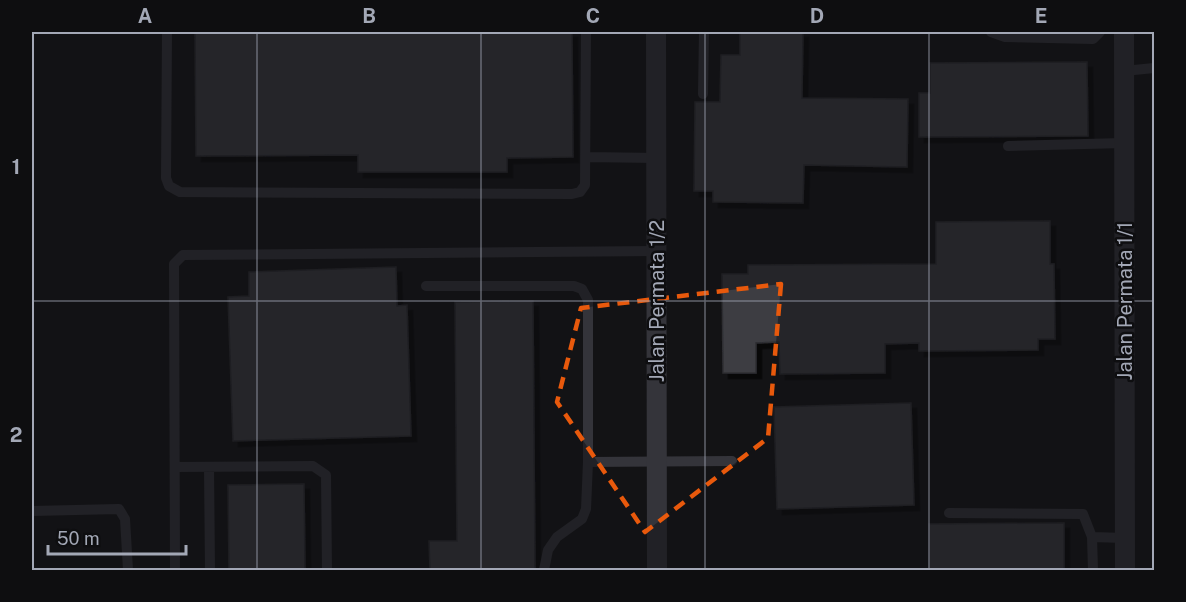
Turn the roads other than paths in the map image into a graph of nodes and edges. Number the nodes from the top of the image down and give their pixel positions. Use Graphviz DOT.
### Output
graph roads {
  1 [pos="167,32"];
  2 [pos="586,32"];
  3 [pos="656,32"];
  4 [pos="704,32"];
  5 [pos="991,32"];
  6 [pos="1100,32"];
  7 [pos="1124,32"];
  8 [pos="1155,68"];
  9 [pos="1124,71"];
  10 [pos="703,94"];
  11 [pos="1124,143"];
  12 [pos="1008,146"];
  13 [pos="586,157"];
  14 [pos="657,158"];
  15 [pos="657,251"];
  16 [pos="426,286"];
  17 [pos="732,461"];
  18 [pos="588,462"];
  19 [pos="657,462"];
  20 [pos="175,467"];
  21 [pos="209,467"];
  22 [pos="32,511"];
  23 [pos="949,513"];
  24 [pos="1092,537"];
  25 [pos="1125,538"];
  26 [pos="128,570"];
  27 [pos="176,570"];
  28 [pos="210,570"];
  29 [pos="327,570"];
  30 [pos="544,570"];
  31 [pos="657,570"];
  32 [pos="1093,570"];
  33 [pos="1125,570"];
  1 -- 13 [label="lane"];
  2 -- 13 [label="lane"];
  3 -- 14 [label="street, Jalan Permata 1/2"];
  4 -- 10 [label="lane"];
  5 -- 6 [label="lane"];
  7 -- 9 [label="street, Jalan Permata 1/1"];
  8 -- 9 [label="lane"];
  9 -- 11 [label="street, Jalan Permata 1/1"];
  11 -- 12 [label="lane"];
  11 -- 25 [label="street, Jalan Permata 1/1"];
  13 -- 14 [label="lane"];
  14 -- 15 [label="street, Jalan Permata 1/2"];
  15 -- 19 [label="street, Jalan Permata 1/2"];
  15 -- 20 [label="lane"];
  16 -- 18 [label="lane"];
  17 -- 19 [label="lane"];
  18 -- 19 [label="lane"];
  18 -- 30 [label="lane"];
  19 -- 31 [label="street, Jalan Permata 1/2"];
  20 -- 21 [label="lane"];
  20 -- 27 [label="lane"];
  21 -- 28 [label="lane"];
  21 -- 29 [label="lane"];
  22 -- 26 [label="lane"];
  23 -- 24 [label="lane"];
  24 -- 25 [label="lane"];
  24 -- 32 [label="lane"];
  25 -- 33 [label="street, Jalan Permata 1/1"];
}
